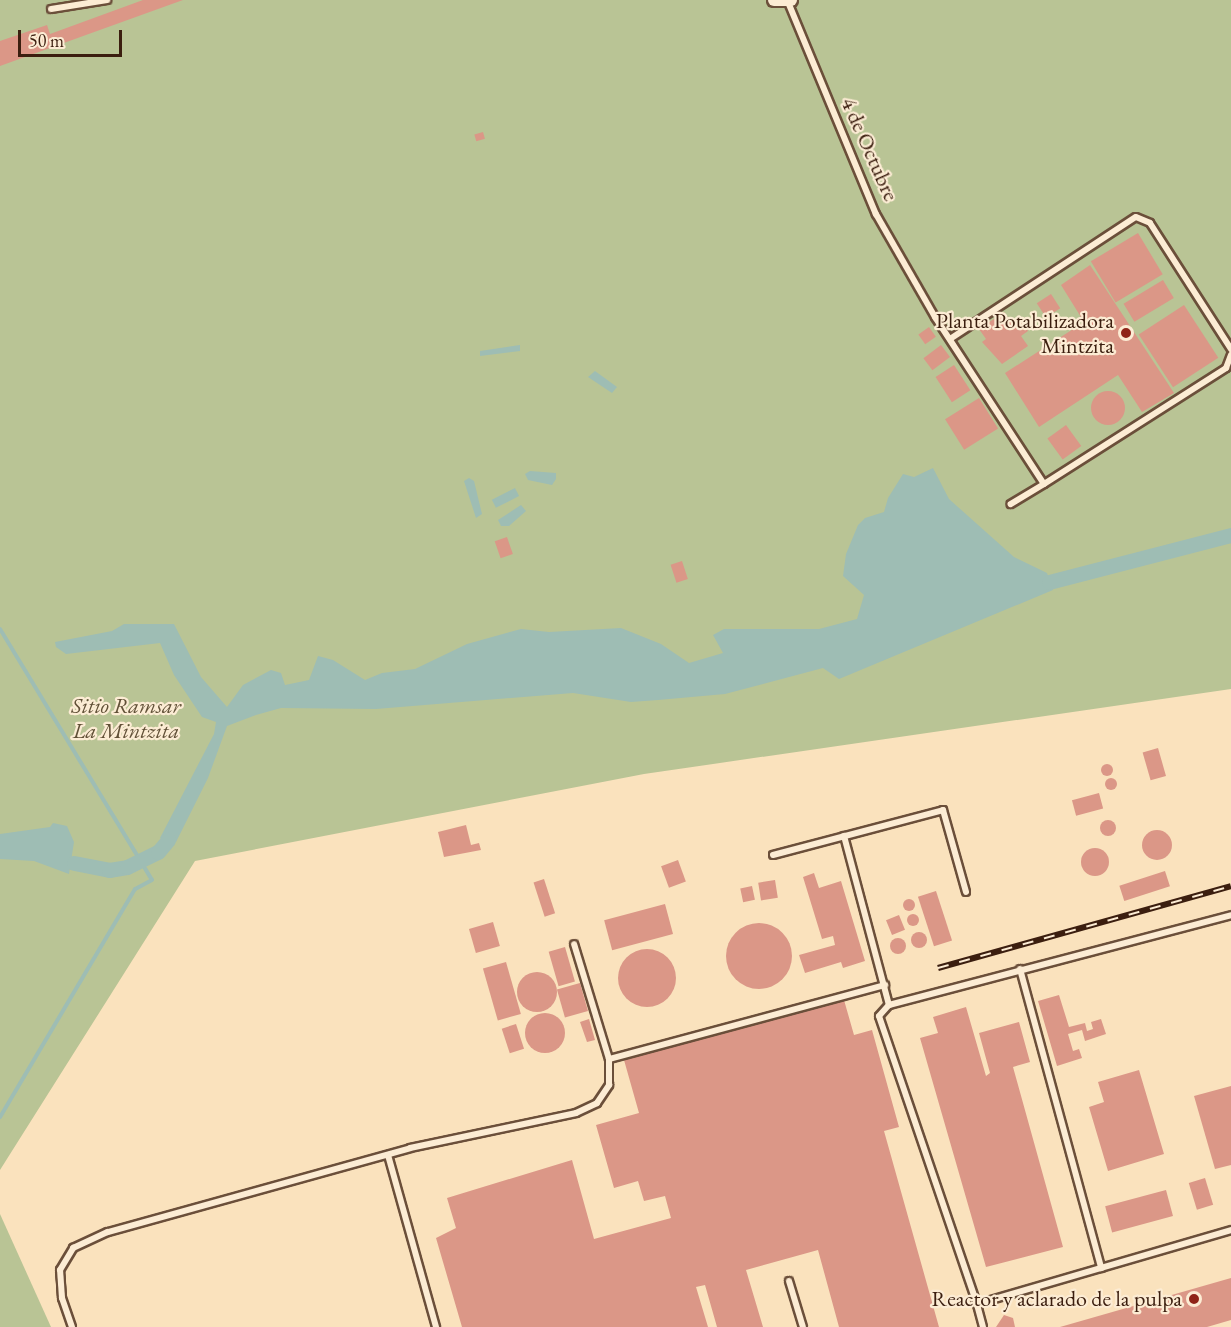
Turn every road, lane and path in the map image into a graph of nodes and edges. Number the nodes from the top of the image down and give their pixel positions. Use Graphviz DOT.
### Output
graph roads {
  1 [pos="107,0"];
  2 [pos="774,0"];
  3 [pos="789,1"];
  4 [pos="51,9"];
  5 [pos="950,339"];
  6 [pos="1231,349"];
  7 [pos="1231,355"];
  8 [pos="1044,484"];
  9 [pos="1011,504"];
  10 [pos="844,836"];
  11 [pos="773,855"];
  12 [pos="966,892"];
  13 [pos="1231,915"];
  14 [pos="574,944"];
  15 [pos="1020,969"];
  16 [pos="885,985"];
  17 [pos="889,1005"];
  18 [pos="609,1059"];
  19 [pos="388,1155"];
  20 [pos="1231,1230"];
  21 [pos="1101,1268"];
  22 [pos="789,1281"];
  23 [pos="977,1304"];
  24 [pos="72,1327"];
  25 [pos="436,1327"];
  26 [pos="803,1327"];
  27 [pos="984,1327"];
  1 -- 4 [label="lane"];
  2 -- 3 [label="street, 4 de Octubre"];
  3 -- 5 [label="lane, 4 de Octubre"];
  5 -- 6 [label="lane"];
  5 -- 8 [label="lane, 4 de Octubre"];
  7 -- 8 [label="lane"];
  8 -- 9 [label="lane"];
  10 -- 11 [label="lane"];
  10 -- 12 [label="lane"];
  10 -- 16 [label="lane"];
  13 -- 15 [label="lane"];
  14 -- 18 [label="lane"];
  15 -- 17 [label="lane"];
  15 -- 21 [label="lane"];
  16 -- 17 [label="lane"];
  16 -- 18 [label="lane"];
  17 -- 23 [label="lane"];
  18 -- 19 [label="lane"];
  19 -- 24 [label="lane"];
  19 -- 25 [label="lane"];
  20 -- 21 [label="lane"];
  21 -- 23 [label="lane"];
  22 -- 26 [label="lane"];
  23 -- 27 [label="lane"];
}
